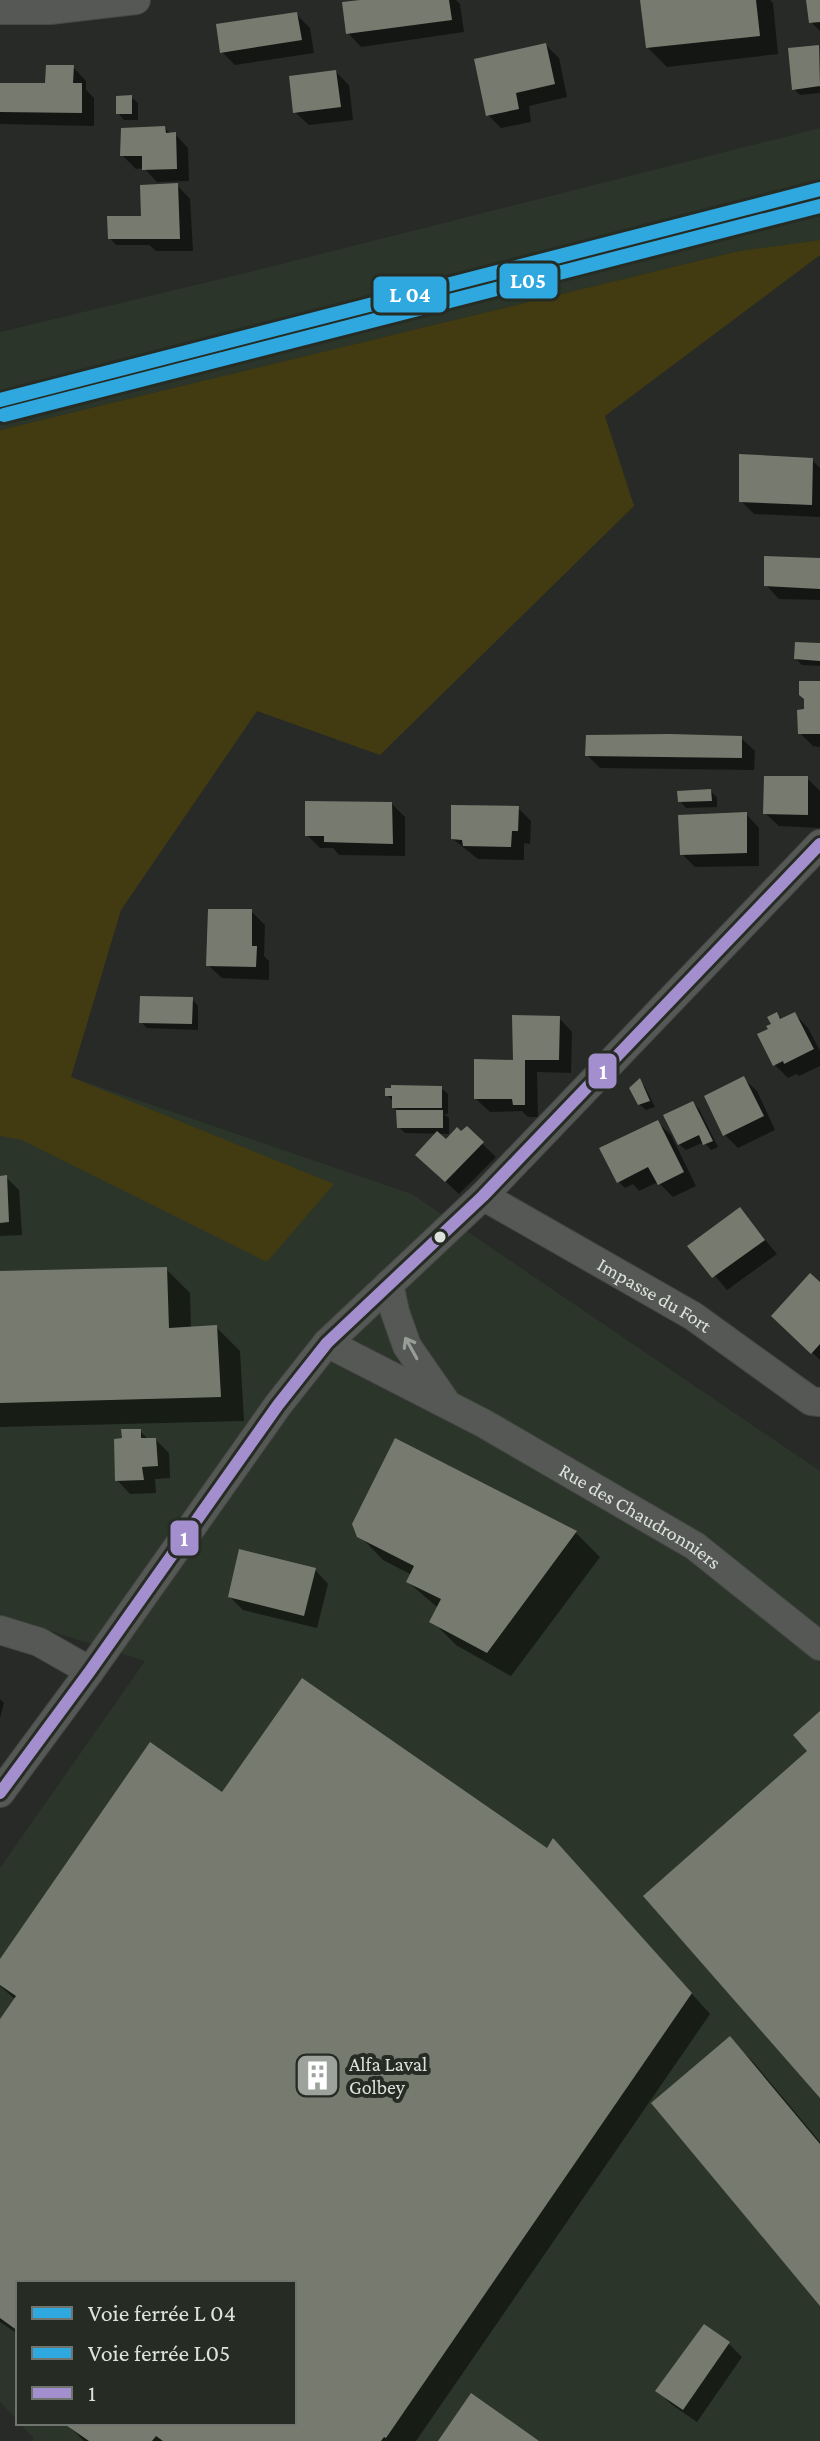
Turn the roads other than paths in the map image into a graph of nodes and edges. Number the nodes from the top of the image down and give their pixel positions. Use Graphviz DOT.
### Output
graph roads {
  1 [pos="136,0"];
  2 [pos="0,10"];
  3 [pos="820,844"];
  4 [pos="483,1196"];
  5 [pos="389,1284"];
  6 [pos="327,1343"];
  7 [pos="820,1402"];
  8 [pos="448,1405"];
  9 [pos="0,1630"];
  10 [pos="820,1646"];
  11 [pos="90,1671"];
  12 [pos="0,1793"];
  1 -- 2 [label="street"];
  3 -- 4 [label="street"];
  4 -- 5 [label="street"];
  4 -- 7 [label="street, Impasse du Fort"];
  5 -- 6 [label="street"];
  8 -- 5 [label="street, Rue des Chaudronniers, one-way"];
  6 -- 8 [label="street, Rue des Chaudronniers"];
  6 -- 11 [label="street"];
  8 -- 10 [label="street, Rue des Chaudronniers"];
  9 -- 11 [label="street"];
  11 -- 12 [label="street"];
}
